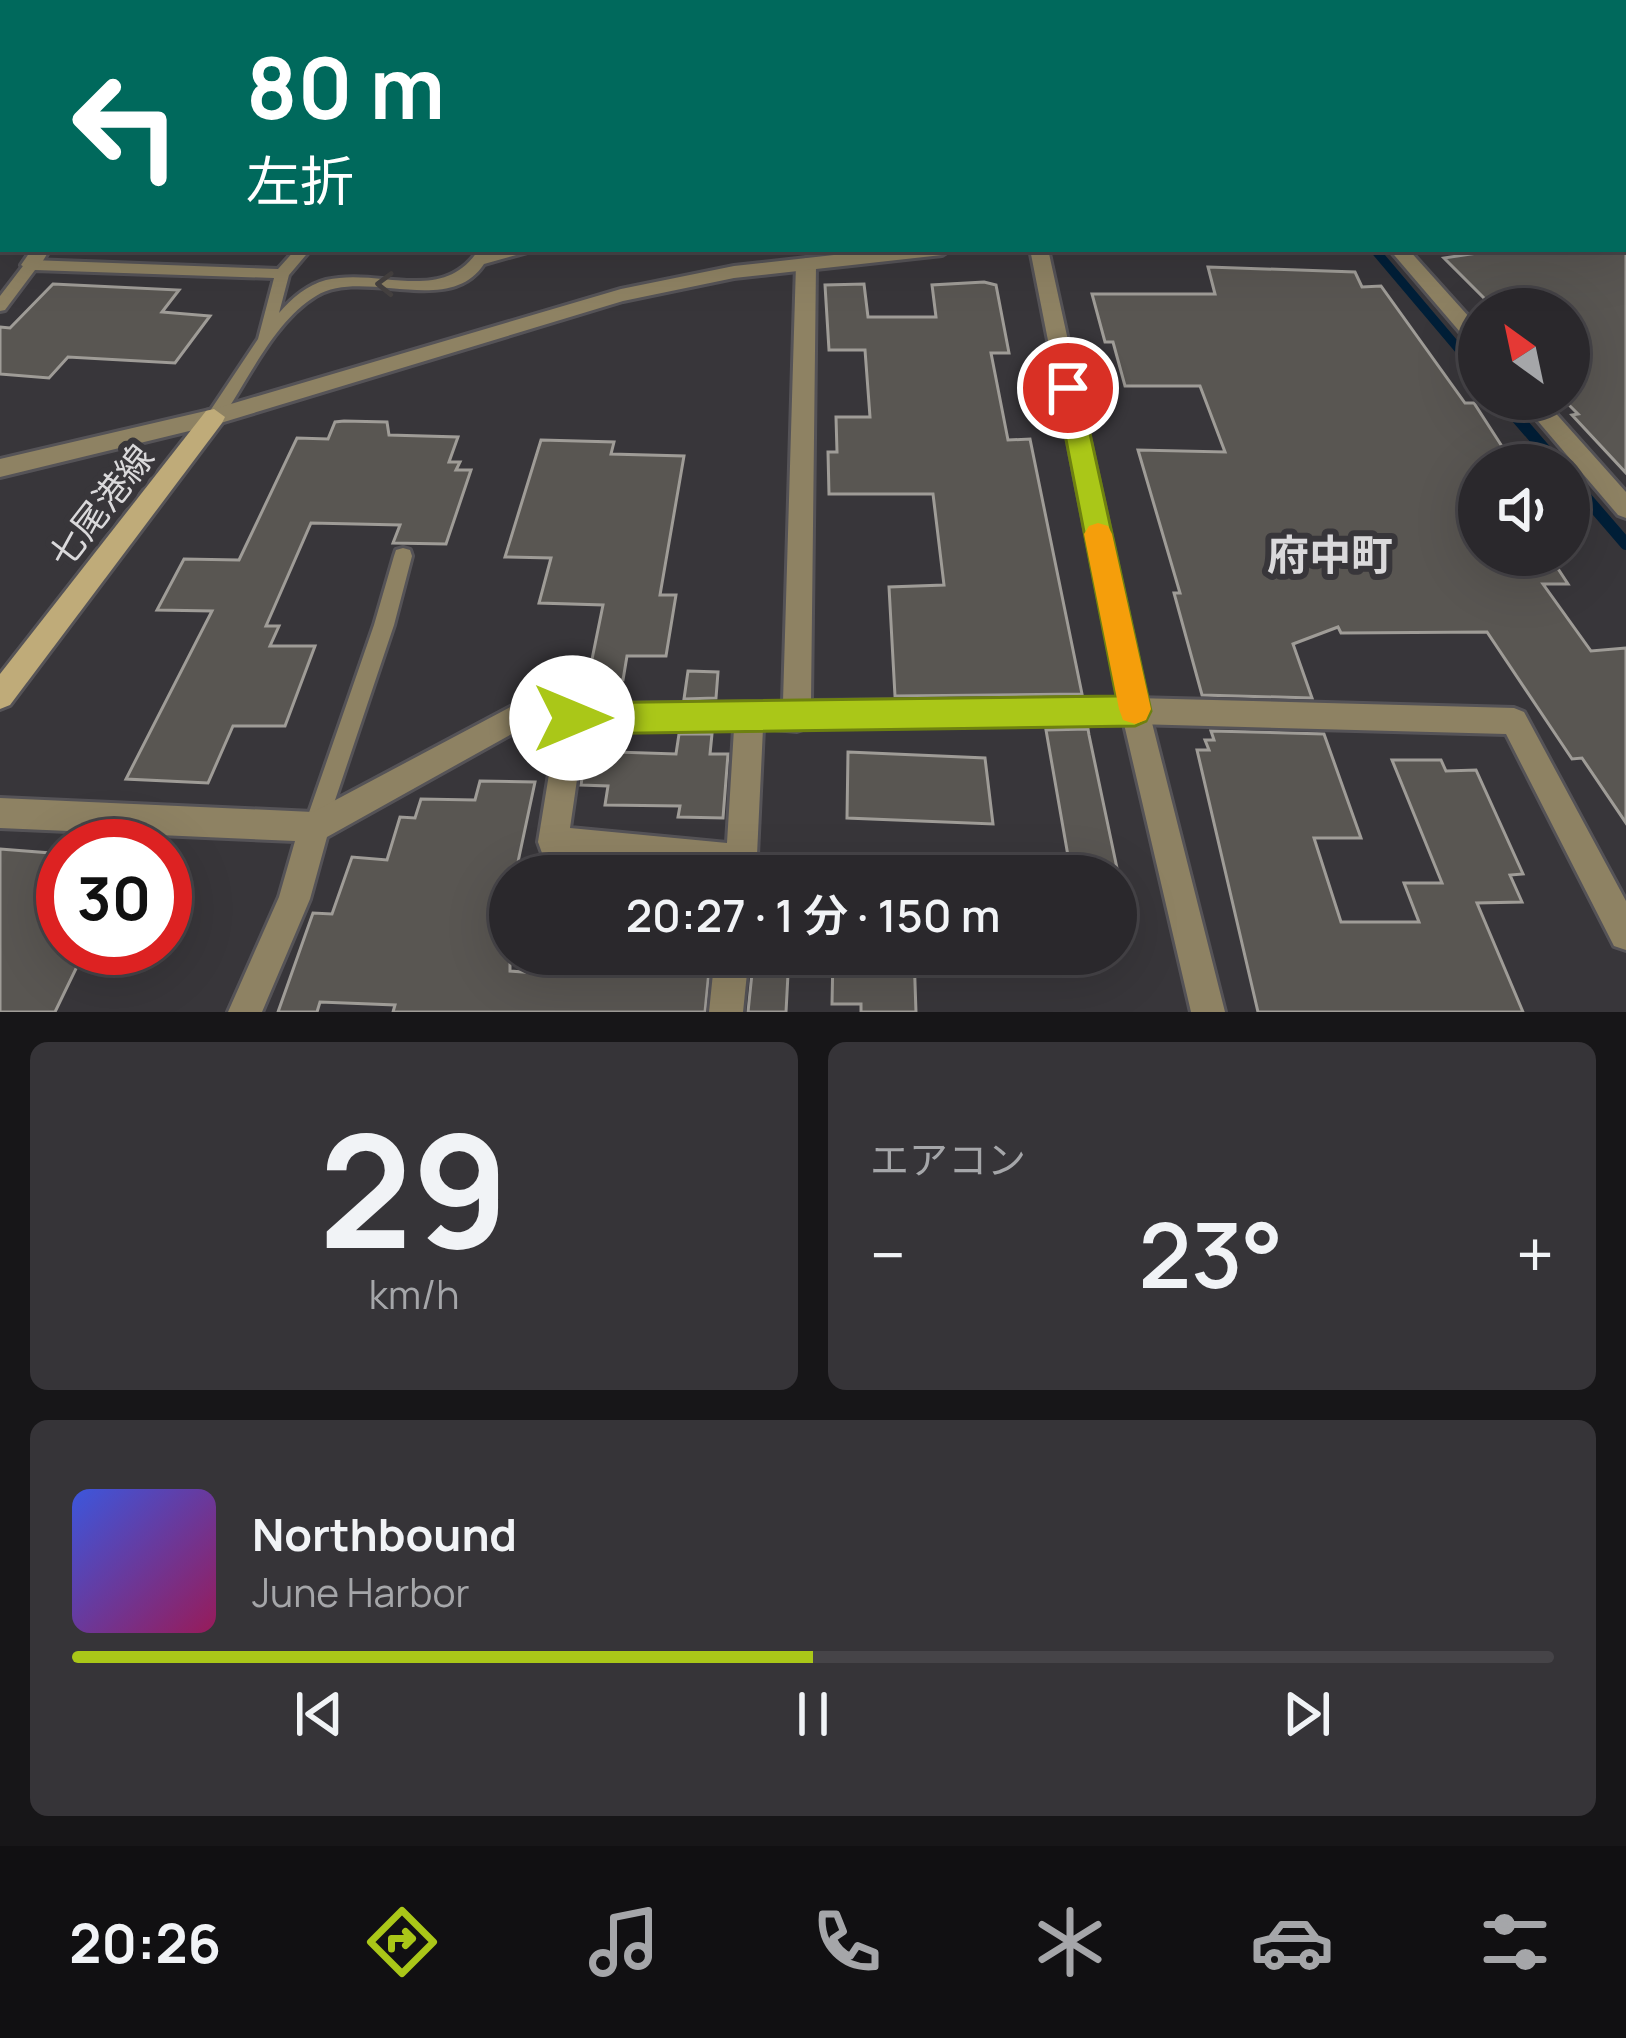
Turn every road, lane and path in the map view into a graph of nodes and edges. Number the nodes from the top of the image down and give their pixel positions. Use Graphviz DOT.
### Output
graph roads {
  1 [pos="301,252"];
  2 [pos="915,252"];
  3 [pos="1041,252"];
  4 [pos="1401,252"];
  5 [pos="483,255"];
  6 [pos="36,257"];
  7 [pos="806,264"];
  8 [pos="282,274"];
  9 [pos="0,306"];
  10 [pos="1458,317"];
  11 [pos="262,347"];
  12 [pos="214,417"];
  13 [pos="1548,420"];
  14 [pos="0,468"];
  15 [pos="1626,508"];
  16 [pos="403,556"];
  17 [pos="0,696"];
  18 [pos="1135,711"];
  19 [pos="572,718"];
  20 [pos="749,718"];
  21 [pos="797,718"];
  22 [pos="0,813"];
  23 [pos="315,827"];
  24 [pos="647,855"];
  25 [pos="742,855"];
  26 [pos="1626,934"];
  27 [pos="730,975"];
  28 [pos="244,1012"];
  29 [pos="726,1012"];
  30 [pos="1208,1012"];
  1 -- 8 [label="lane"];
  2 -- 7 [label="street"];
  3 -- 18 [label="street"];
  4 -- 10 [label="street"];
  5 -- 11 [label="lane, one-way"];
  6 -- 8 [label="lane"];
  6 -- 9 [label="lane"];
  7 -- 12 [label="street"];
  7 -- 21 [label="street"];
  8 -- 11 [label="lane"];
  11 -- 12 [label="lane"];
  12 -- 14 [label="street"];
  12 -- 17 [label="main road, 七尾港線"];
  13 -- 15 [label="street"];
  16 -- 23 [label="lane"];
  18 -- 21 [label="street"];
  18 -- 26 [label="street"];
  18 -- 30 [label="street"];
  19 -- 20 [label="street"];
  19 -- 23 [label="street"];
  19 -- 24 [label="street"];
  20 -- 21 [label="street"];
  20 -- 25 [label="street"];
  22 -- 23 [label="street"];
  23 -- 28 [label="street"];
  27 -- 29 [label="street"];
}
